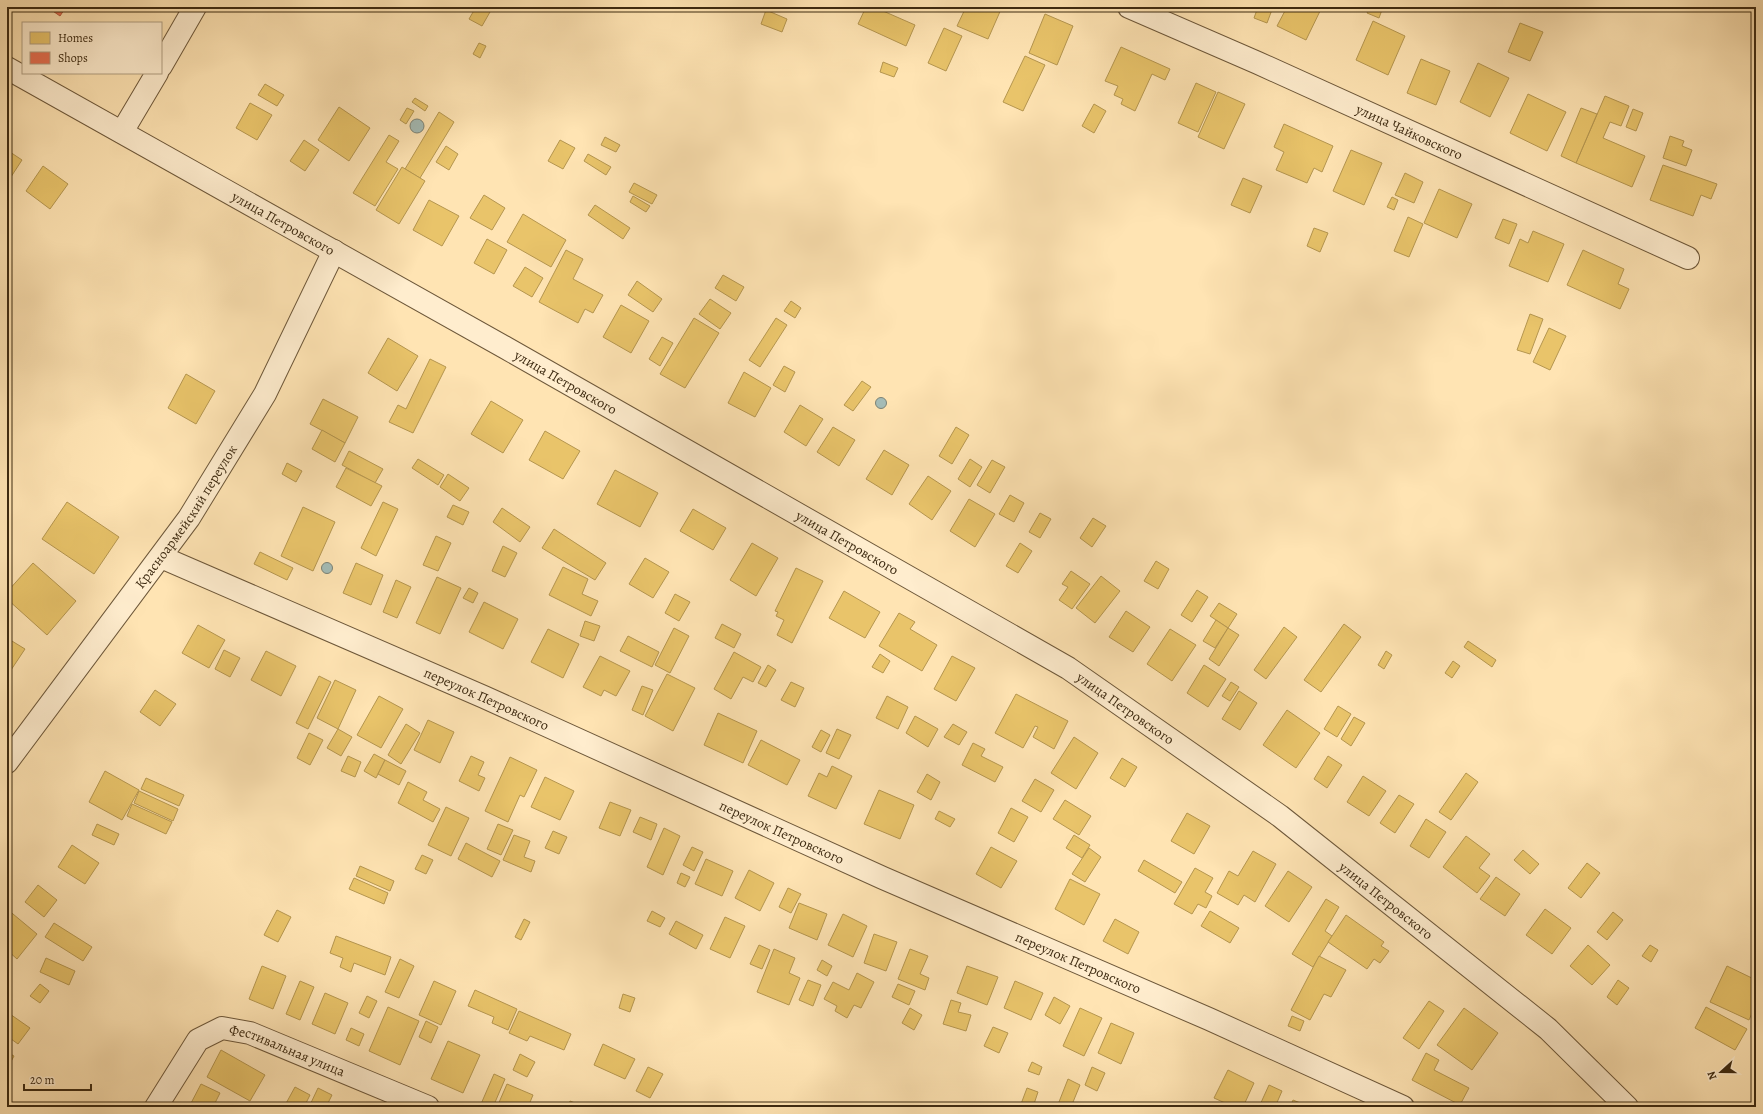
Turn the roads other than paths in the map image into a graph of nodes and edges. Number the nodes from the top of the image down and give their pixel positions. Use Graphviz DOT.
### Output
graph roads {
  1 [pos="195,7"];
  2 [pos="1130,7"];
  3 [pos="162,64"];
  4 [pos="7,68"];
  5 [pos="156,74"];
  6 [pos="122,132"];
  7 [pos="334,251"];
  8 [pos="1688,258"];
  9 [pos="161,557"];
  10 [pos="7,762"];
  11 [pos="156,1107"];
  12 [pos="428,1107"];
  13 [pos="1403,1107"];
  14 [pos="1627,1107"];
  1 -- 3 [label="street"];
  2 -- 8 [label="street, улица Чайковского"];
  4 -- 6 [label="street, улица Петровского"];
  5 -- 6 [label="street"];
  6 -- 7 [label="street, улица Петровского"];
  7 -- 9 [label="street, Красноармейский переулок"];
  7 -- 14 [label="street, улица Петровского"];
  9 -- 10 [label="street, Красноармейский переулок"];
  9 -- 13 [label="street, переулок Петровского"];
  11 -- 12 [label="street, Фестивальная улица"];
}
